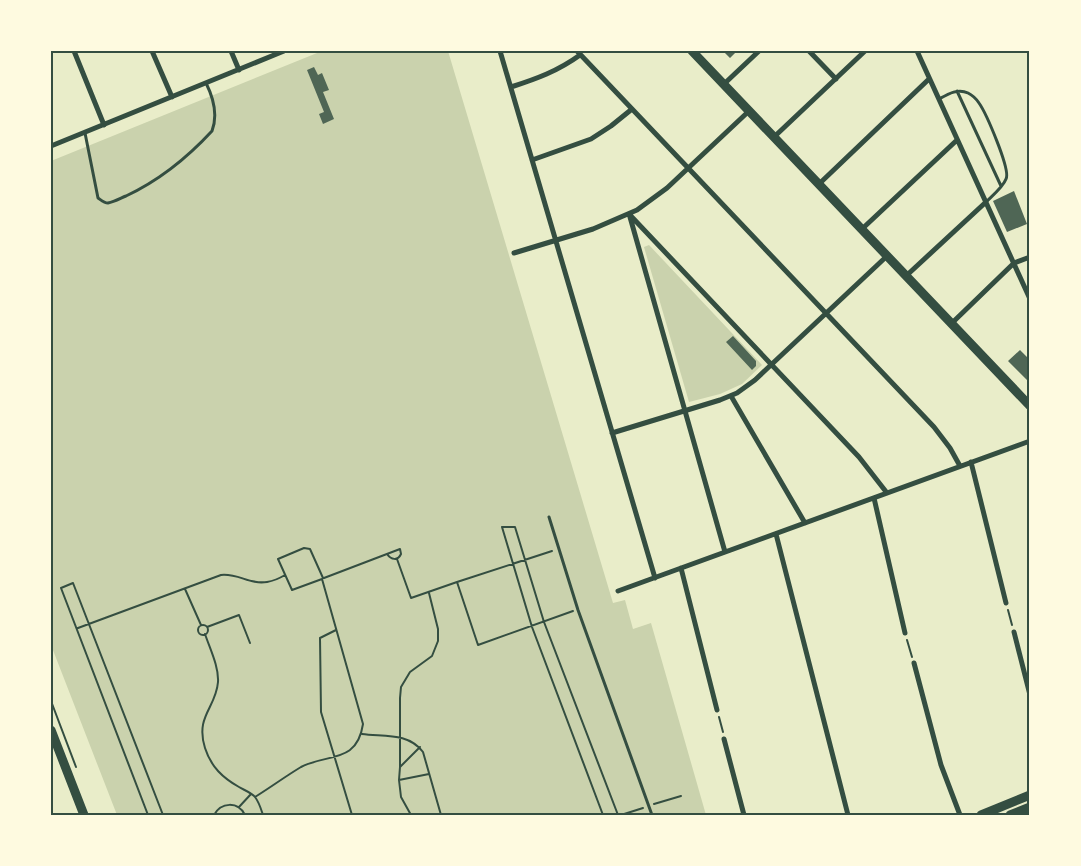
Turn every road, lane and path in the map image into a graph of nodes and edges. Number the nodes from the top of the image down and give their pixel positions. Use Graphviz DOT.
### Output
graph roads {
  1 [pos="74,51"];
  2 [pos="152,51"];
  3 [pos="231,51"];
  4 [pos="284,51"];
  5 [pos="500,51"];
  6 [pos="692,51"];
  7 [pos="759,51"];
  8 [pos="809,51"];
  9 [pos="865,51"];
  10 [pos="917,51"];
  11 [pos="578,53"];
  12 [pos="239,70"];
  13 [pos="836,79"];
  14 [pos="929,79"];
  15 [pos="206,83"];
  16 [pos="724,84"];
  17 [pos="511,87"];
  18 [pos="957,91"];
  19 [pos="172,97"];
  20 [pos="938,99"];
  21 [pos="632,109"];
  22 [pos="749,111"];
  23 [pos="104,125"];
  24 [pos="85,132"];
  25 [pos="774,137"];
  26 [pos="957,140"];
  27 [pos="51,146"];
  28 [pos="532,160"];
  29 [pos="689,168"];
  30 [pos="819,184"];
  31 [pos="1001,186"];
  32 [pos="986,202"];
  33 [pos="629,214"];
  34 [pos="862,229"];
  35 [pos="556,241"];
  36 [pos="514,253"];
  37 [pos="887,256"];
  38 [pos="1030,257"];
  39 [pos="1014,263"];
  40 [pos="906,276"];
  41 [pos="1030,299"];
  42 [pos="826,313"];
  43 [pos="952,323"];
  44 [pos="771,365"];
  45 [pos="731,396"];
  46 [pos="1030,406"];
  47 [pos="685,411"];
  48 [pos="612,433"];
  49 [pos="1030,435"];
  50 [pos="1027,442"];
  51 [pos="971,462"];
  52 [pos="960,466"];
  53 [pos="887,493"];
  54 [pos="874,498"];
  55 [pos="549,517"];
  56 [pos="805,523"];
  57 [pos="776,534"];
  58 [pos="559,549"];
  59 [pos="725,552"];
  60 [pos="387,554"];
  61 [pos="397,559"];
  62 [pos="525,559"];
  63 [pos="512,563"];
  64 [pos="681,568"];
  65 [pos="286,575"];
  66 [pos="655,578"];
  67 [pos="323,579"];
  68 [pos="456,582"];
  69 [pos="185,589"];
  70 [pos="618,591"];
  71 [pos="428,592"];
  72 [pos="1006,604"];
  73 [pos="578,610"];
  74 [pos="544,622"];
  75 [pos="90,624"];
  76 [pos="201,625"];
  77 [pos="532,626"];
  78 [pos="207,627"];
  79 [pos="77,629"];
  80 [pos="336,630"];
  81 [pos="1014,632"];
  82 [pos="905,633"];
  83 [pos="206,634"];
  84 [pos="250,644"];
  85 [pos="914,663"];
  86 [pos="1030,695"];
  87 [pos="51,701"];
  88 [pos="717,710"];
  89 [pos="51,730"];
  90 [pos="362,734"];
  91 [pos="401,736"];
  92 [pos="724,738"];
  93 [pos="54,744"];
  94 [pos="420,747"];
  95 [pos="334,758"];
  96 [pos="400,767"];
  97 [pos="78,771"];
  98 [pos="429,774"];
  99 [pos="399,780"];
  100 [pos="251,794"];
  101 [pos="1030,795"];
  102 [pos="255,797"];
  103 [pos="1010,803"];
  104 [pos="239,807"];
  105 [pos="1030,807"];
  106 [pos="1012,814"];
  107 [pos="84,815"];
  108 [pos="148,815"];
  109 [pos="163,815"];
  110 [pos="214,815"];
  111 [pos="245,815"];
  112 [pos="263,815"];
  113 [pos="352,815"];
  114 [pos="411,815"];
  115 [pos="441,815"];
  116 [pos="603,815"];
  117 [pos="618,815"];
  118 [pos="652,815"];
  119 [pos="744,815"];
  120 [pos="848,815"];
  121 [pos="960,815"];
  122 [pos="981,815"];
  1 -- 23 [label="street"];
  2 -- 19 [label="street"];
  3 -- 12 [label="street"];
  4 -- 12 [label="street"];
  5 -- 17 [label="street"];
  6 -- 16 [label="main road"];
  7 -- 16 [label="street"];
  8 -- 13 [label="street"];
  9 -- 13 [label="street"];
  10 -- 14 [label="street"];
  11 -- 17 [label="street"];
  11 -- 21 [label="street"];
  12 -- 15 [label="street"];
  13 -- 25 [label="street"];
  14 -- 20 [label="street"];
  14 -- 30 [label="street"];
  15 -- 19 [label="street"];
  15 -- 24 [label="lane"];
  16 -- 22 [label="main road"];
  17 -- 28 [label="street"];
  18 -- 20 [label="lane"];
  18 -- 31 [label="lane"];
  18 -- 31 [label="lane"];
  19 -- 23 [label="street"];
  20 -- 26 [label="street"];
  21 -- 28 [label="street"];
  21 -- 29 [label="street"];
  22 -- 25 [label="main road"];
  22 -- 29 [label="street"];
  23 -- 24 [label="street"];
  24 -- 27 [label="street"];
  25 -- 30 [label="main road"];
  26 -- 32 [label="street"];
  26 -- 34 [label="street"];
  28 -- 35 [label="street"];
  29 -- 33 [label="street"];
  29 -- 42 [label="street"];
  30 -- 34 [label="main road"];
  31 -- 32 [label="lane"];
  32 -- 39 [label="street"];
  32 -- 40 [label="street"];
  33 -- 35 [label="street"];
  33 -- 44 [label="street"];
  33 -- 47 [label="street"];
  34 -- 37 [label="main road"];
  35 -- 36 [label="street"];
  35 -- 48 [label="street"];
  37 -- 40 [label="main road"];
  37 -- 42 [label="street"];
  38 -- 39 [label="street"];
  39 -- 41 [label="street"];
  39 -- 43 [label="street"];
  40 -- 43 [label="main road"];
  42 -- 44 [label="street"];
  42 -- 52 [label="street"];
  43 -- 46 [label="main road"];
  44 -- 45 [label="street"];
  44 -- 53 [label="street"];
  45 -- 47 [label="street"];
  45 -- 56 [label="street"];
  47 -- 48 [label="street"];
  47 -- 59 [label="street"];
  48 -- 66 [label="street"];
  49 -- 50 [label="street"];
  50 -- 51 [label="street"];
  51 -- 52 [label="street"];
  51 -- 72 [label="street"];
  52 -- 53 [label="street"];
  53 -- 54 [label="street"];
  54 -- 56 [label="street"];
  54 -- 82 [label="street"];
  55 -- 58 [label="lane"];
  56 -- 57 [label="street"];
  57 -- 59 [label="street"];
  57 -- 120 [label="street"];
  58 -- 62 [label="path"];
  58 -- 73 [label="lane"];
  59 -- 64 [label="street"];
  60 -- 61 [label="path"];
  60 -- 61 [label="path"];
  60 -- 67 [label="path"];
  61 -- 71 [label="path"];
  62 -- 63 [label="path"];
  62 -- 63 [label="path"];
  62 -- 74 [label="path"];
  63 -- 68 [label="path"];
  63 -- 77 [label="path"];
  64 -- 66 [label="street"];
  64 -- 88 [label="street"];
  65 -- 67 [label="path"];
  65 -- 67 [label="path"];
  65 -- 69 [label="path"];
  66 -- 70 [label="street"];
  67 -- 80 [label="path"];
  68 -- 71 [label="path"];
  68 -- 77 [label="path"];
  69 -- 75 [label="path"];
  69 -- 76 [label="path"];
  71 -- 91 [label="path"];
  72 -- 81 [label="path"];
  73 -- 74 [label="path"];
  73 -- 118 [label="lane"];
  74 -- 77 [label="path"];
  74 -- 117 [label="path"];
  75 -- 79 [label="path"];
  75 -- 79 [label="path"];
  75 -- 109 [label="path"];
  76 -- 78 [label="path"];
  76 -- 83 [label="path"];
  77 -- 116 [label="path"];
  78 -- 83 [label="path"];
  78 -- 84 [label="path"];
  79 -- 108 [label="path"];
  80 -- 90 [label="path"];
  80 -- 95 [label="path"];
  81 -- 86 [label="street"];
  82 -- 85 [label="path"];
  83 -- 100 [label="path"];
  85 -- 121 [label="street"];
  87 -- 97 [label="path"];
  88 -- 92 [label="path"];
  89 -- 93 [label="main road"];
  90 -- 91 [label="path"];
  90 -- 95 [label="path"];
  91 -- 94 [label="path"];
  91 -- 96 [label="path"];
  92 -- 119 [label="street"];
  93 -- 107 [label="main road"];
  94 -- 96 [label="path"];
  94 -- 98 [label="path"];
  95 -- 102 [label="path"];
  95 -- 113 [label="path"];
  96 -- 99 [label="path"];
  98 -- 99 [label="path"];
  98 -- 115 [label="path"];
  99 -- 114 [label="path"];
  100 -- 102 [label="path"];
  100 -- 104 [label="path"];
  101 -- 103 [label="main road"];
  102 -- 112 [label="path"];
  103 -- 106 [label="main road"];
  103 -- 122 [label="main road"];
  104 -- 110 [label="path"];
  104 -- 111 [label="path"];
  105 -- 106 [label="main road"];
}
